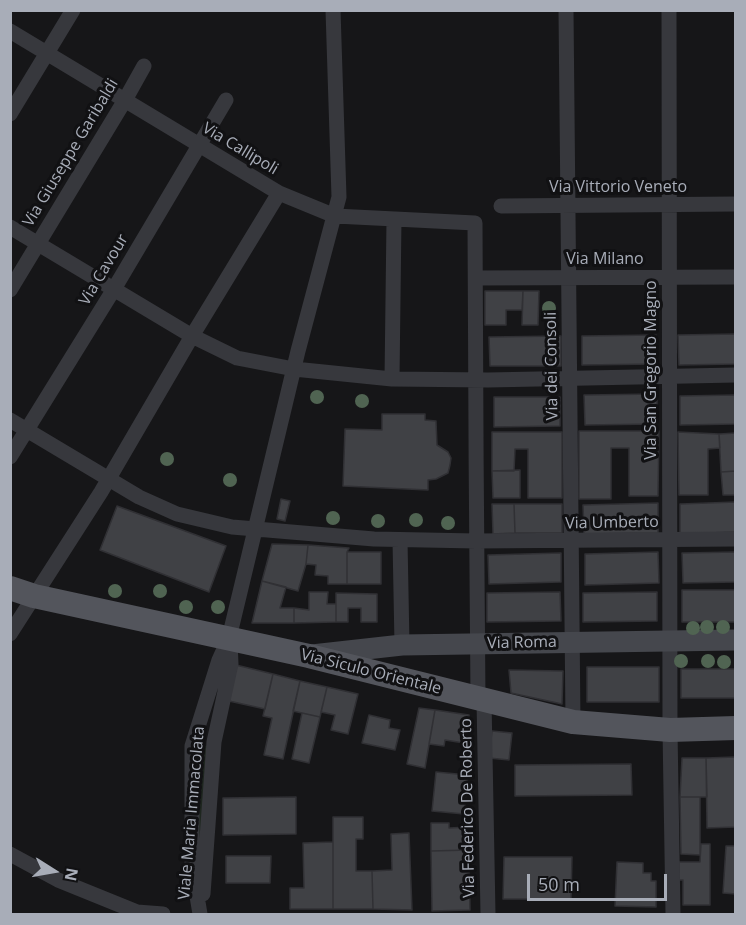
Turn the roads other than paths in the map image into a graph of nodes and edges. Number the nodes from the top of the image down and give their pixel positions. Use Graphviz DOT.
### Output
graph roads {
  1 [pos="73,10"];
  2 [pos="333,10"];
  3 [pos="566,10"];
  4 [pos="669,10"];
  5 [pos="10,31"];
  6 [pos="48,54"];
  7 [pos="144,66"];
  8 [pos="124,100"];
  9 [pos="226,100"];
  10 [pos="10,114"];
  11 [pos="198,145"];
  12 [pos="279,193"];
  13 [pos="735,204"];
  14 [pos="669,205"];
  15 [pos="501,206"];
  16 [pos="568,206"];
  17 [pos="335,216"];
  18 [pos="394,219"];
  19 [pos="475,223"];
  20 [pos="10,227"];
  21 [pos="38,244"];
  22 [pos="569,277"];
  23 [pos="669,277"];
  24 [pos="735,277"];
  25 [pos="476,278"];
  26 [pos="114,289"];
  27 [pos="10,290"];
  28 [pos="187,332"];
  29 [pos="294,369"];
  30 [pos="735,375"];
  31 [pos="669,376"];
  32 [pos="570,378"];
  33 [pos="392,379"];
  34 [pos="482,380"];
  35 [pos="10,420"];
  36 [pos="27,430"];
  37 [pos="10,456"];
  38 [pos="101,481"];
  39 [pos="254,537"];
  40 [pos="735,539"];
  41 [pos="669,540"];
  42 [pos="572,541"];
  43 [pos="481,545"];
  44 [pos="400,546"];
  45 [pos="10,588"];
  46 [pos="34,596"];
  47 [pos="10,634"];
  48 [pos="229,639"];
  49 [pos="735,640"];
  50 [pos="670,641"];
  51 [pos="573,642"];
  52 [pos="478,644"];
  53 [pos="402,645"];
  54 [pos="309,656"];
  55 [pos="481,699"];
  56 [pos="573,722"];
  57 [pos="735,728"];
  58 [pos="670,730"];
  59 [pos="10,854"];
  60 [pos="163,915"];
  61 [pos="201,915"];
  62 [pos="488,915"];
  63 [pos="673,915"];
  1 -- 6 [label="street"];
  2 -- 17 [label="street"];
  3 -- 16 [label="street, Via dei Consoli"];
  4 -- 14 [label="street, Via San Gregorio Magno"];
  5 -- 6 [label="street, Via Callipoli"];
  6 -- 8 [label="street, Via Callipoli"];
  6 -- 10 [label="street"];
  7 -- 8 [label="street, Via Giuseppe Garibaldi"];
  8 -- 11 [label="street, Via Callipoli"];
  8 -- 21 [label="street, Via Giuseppe Garibaldi"];
  9 -- 11 [label="street, Via Cavour"];
  11 -- 12 [label="street, Via Callipoli"];
  11 -- 26 [label="street, Via Cavour"];
  12 -- 17 [label="street, Via Callipoli"];
  12 -- 28 [label="street"];
  13 -- 14 [label="street, Via Vittorio Veneto"];
  14 -- 16 [label="street, Via Vittorio Veneto"];
  14 -- 23 [label="street, Via San Gregorio Magno"];
  15 -- 16 [label="street, Via Vittorio Veneto"];
  16 -- 22 [label="street, Via dei Consoli"];
  17 -- 18 [label="street, Via Callipoli"];
  17 -- 29 [label="street"];
  18 -- 19 [label="street, Via Callipoli"];
  18 -- 33 [label="street"];
  19 -- 25 [label="street, Via Federico De Roberto"];
  20 -- 21 [label="street"];
  21 -- 26 [label="street"];
  21 -- 27 [label="street, Via Giuseppe Garibaldi"];
  22 -- 23 [label="street, Via Milano"];
  22 -- 25 [label="street, Via Milano"];
  22 -- 32 [label="street, Via dei Consoli"];
  23 -- 24 [label="street, Via Milano"];
  23 -- 31 [label="street, Via San Gregorio Magno"];
  25 -- 34 [label="street, Via Federico De Roberto"];
  26 -- 28 [label="street"];
  26 -- 36 [label="street, Via Cavour"];
  28 -- 29 [label="street"];
  28 -- 38 [label="street"];
  29 -- 33 [label="street"];
  29 -- 39 [label="street"];
  30 -- 31 [label="street"];
  31 -- 32 [label="street"];
  31 -- 41 [label="street, Via San Gregorio Magno"];
  32 -- 34 [label="street"];
  32 -- 42 [label="street, Via dei Consoli"];
  33 -- 34 [label="street"];
  34 -- 43 [label="street, Via Federico De Roberto"];
  35 -- 36 [label="street"];
  36 -- 37 [label="street, Via Cavour"];
  36 -- 38 [label="street"];
  38 -- 39 [label="street, Via Umberto"];
  38 -- 46 [label="street"];
  39 -- 44 [label="street, Via Umberto"];
  39 -- 48 [label="street"];
  40 -- 41 [label="street, Via Umberto"];
  41 -- 42 [label="street, Via Umberto"];
  41 -- 50 [label="street, Via San Gregorio Magno"];
  42 -- 43 [label="street, Via Umberto"];
  42 -- 51 [label="street, Via dei Consoli"];
  43 -- 44 [label="street, Via Umberto"];
  43 -- 52 [label="street, Via Federico De Roberto"];
  44 -- 53 [label="street"];
  45 -- 46 [label="main road, Via Siculo Orientale"];
  46 -- 47 [label="street"];
  46 -- 48 [label="main road, Via Siculo Orientale"];
  48 -- 54 [label="main road, Via Siculo Orientale"];
  48 -- 61 [label="street, Viale Maria Immacolata"];
  48 -- 61 [label="street, Viale Maria Immacolata"];
  49 -- 50 [label="street, Via Roma"];
  50 -- 51 [label="street, Via Roma"];
  50 -- 58 [label="street, Via San Gregorio Magno"];
  51 -- 52 [label="street, Via Roma"];
  51 -- 56 [label="street, Via dei Consoli"];
  52 -- 53 [label="street, Via Roma"];
  52 -- 55 [label="street, Via Federico De Roberto"];
  53 -- 54 [label="street, Via Roma"];
  54 -- 55 [label="main road, Via Siculo Orientale"];
  55 -- 56 [label="main road, Via Siculo Orientale"];
  55 -- 62 [label="street, Via Federico De Roberto"];
  56 -- 58 [label="main road, Via Siculo Orientale"];
  57 -- 58 [label="main road, Via Siculo Orientale"];
  58 -- 63 [label="street, Via San Gregorio Magno"];
  59 -- 60 [label="street"];
}
